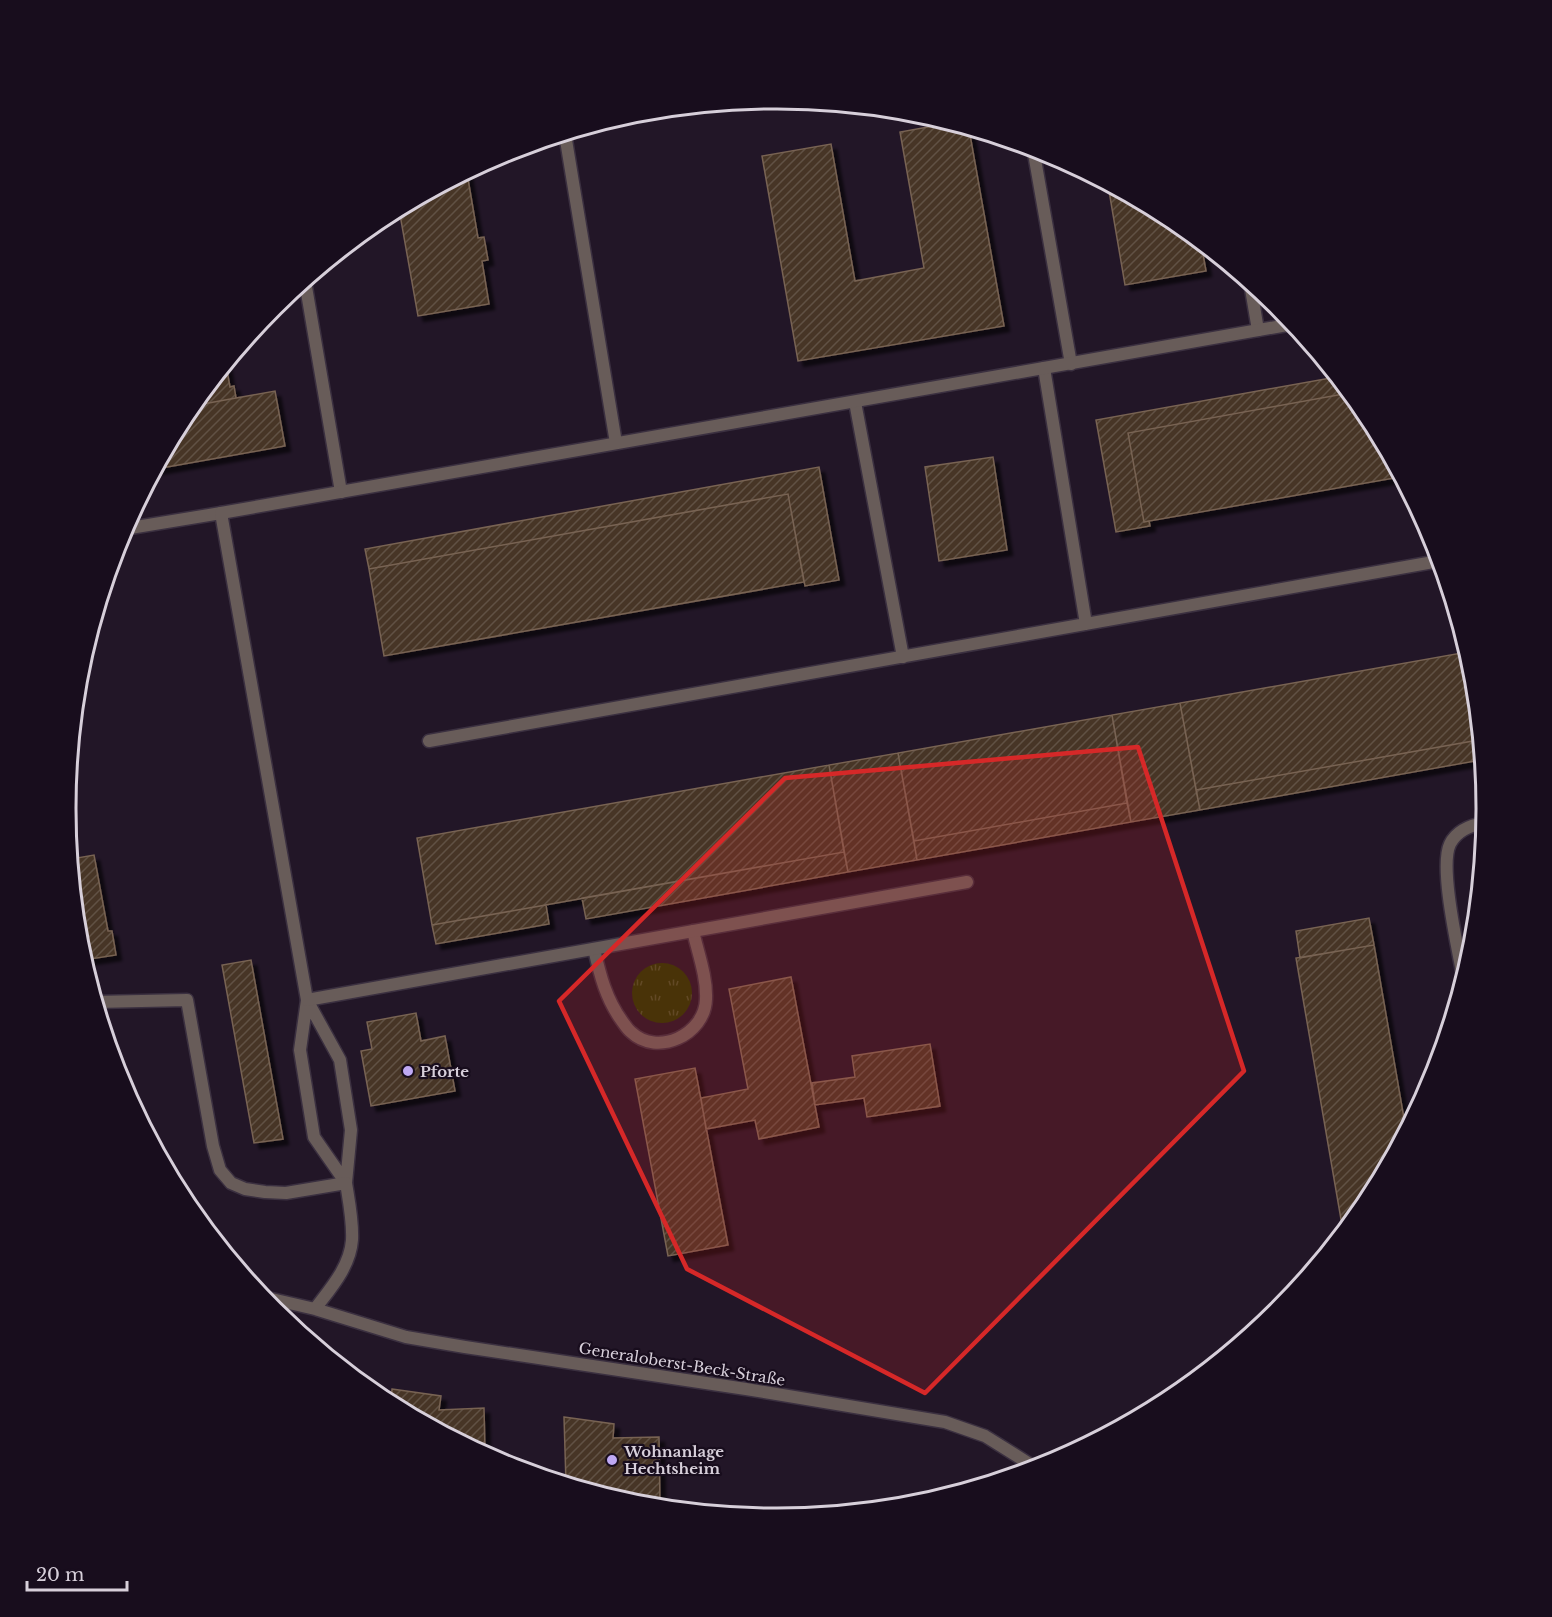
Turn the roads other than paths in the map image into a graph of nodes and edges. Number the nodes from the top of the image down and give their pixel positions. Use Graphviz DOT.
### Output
graph roads {
  1 [pos="565,142"];
  2 [pos="1035,159"];
  3 [pos="307,291"];
  4 [pos="1252,297"];
  5 [pos="1282,326"];
  6 [pos="1258,330"];
  7 [pos="1071,364"];
  8 [pos="1044,368"];
  9 [pos="855,402"];
  10 [pos="616,443"];
  11 [pos="342,492"];
  12 [pos="221,513"];
  13 [pos="136,527"];
  14 [pos="1430,563"];
  15 [pos="1086,624"];
  16 [pos="903,657"];
  17 [pos="429,741"];
  18 [pos="1475,826"];
  19 [pos="967,882"];
  20 [pos="693,931"];
  21 [pos="594,949"];
  22 [pos="1459,957"];
  23 [pos="307,1000"];
  24 [pos="104,1002"];
  25 [pos="346,1184"];
  26 [pos="279,1301"];
  27 [pos="315,1310"];
  28 [pos="1026,1462"];
  1 -- 10 [label="street"];
  2 -- 7 [label="street"];
  3 -- 11 [label="street"];
  4 -- 6 [label="street"];
  5 -- 6 [label="street"];
  6 -- 7 [label="street"];
  7 -- 8 [label="street"];
  8 -- 9 [label="street"];
  8 -- 15 [label="street"];
  9 -- 10 [label="street"];
  9 -- 16 [label="street"];
  10 -- 11 [label="street"];
  11 -- 12 [label="street"];
  12 -- 13 [label="street"];
  12 -- 23 [label="street"];
  14 -- 15 [label="street"];
  15 -- 16 [label="street"];
  16 -- 17 [label="street"];
  18 -- 22 [label="street"];
  19 -- 20 [label="street"];
  20 -- 21 [label="street"];
  20 -- 21 [label="street"];
  21 -- 23 [label="street"];
  23 -- 25 [label="street"];
  23 -- 25 [label="street"];
  24 -- 25 [label="street"];
  25 -- 27 [label="street"];
  26 -- 27 [label="street, Generaloberst-Beck-Straße"];
  27 -- 28 [label="street, Generaloberst-Beck-Straße"];
}
